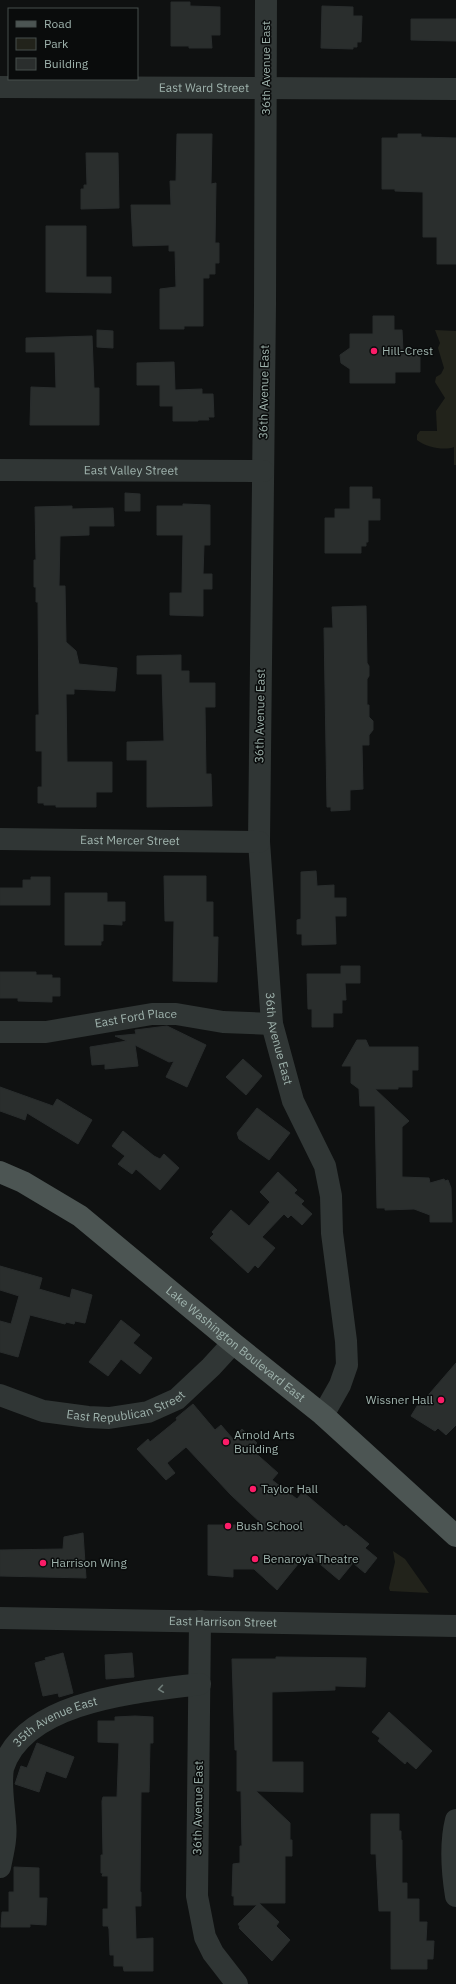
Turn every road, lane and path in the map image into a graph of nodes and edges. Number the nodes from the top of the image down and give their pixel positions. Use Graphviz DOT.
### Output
graph roads {
  1 [pos="266,0"];
  2 [pos="0,87"];
  3 [pos="265,89"];
  4 [pos="456,90"];
  5 [pos="0,470"];
  6 [pos="263,470"];
  7 [pos="0,839"];
  8 [pos="259,842"];
  9 [pos="272,1024"];
  10 [pos="0,1032"];
  11 [pos="0,1172"];
  12 [pos="232,1343"];
  13 [pos="0,1395"];
  14 [pos="323,1415"];
  15 [pos="456,1536"];
  16 [pos="0,1618"];
  17 [pos="200,1621"];
  18 [pos="453,1622"];
  19 [pos="200,1684"];
  20 [pos="456,1820"];
  21 [pos="0,1867"];
  22 [pos="456,1896"];
  23 [pos="237,1984"];
  1 -- 3 [label="street, 36th Avenue East"];
  2 -- 3 [label="street, East Ward Street"];
  3 -- 4 [label="street, East Ward Street"];
  3 -- 6 [label="street, 36th Avenue East"];
  5 -- 6 [label="street, East Valley Street"];
  6 -- 8 [label="street, 36th Avenue East"];
  7 -- 8 [label="street, East Mercer Street"];
  8 -- 9 [label="street, 36th Avenue East"];
  9 -- 10 [label="street, East Ford Place"];
  9 -- 14 [label="street, 36th Avenue East"];
  11 -- 12 [label="main road, Lake Washington Boulevard East"];
  12 -- 13 [label="street, East Republican Street"];
  12 -- 14 [label="main road, Lake Washington Boulevard East"];
  14 -- 15 [label="main road, Lake Washington Boulevard East"];
  16 -- 17 [label="street, East Harrison Street"];
  17 -- 18 [label="street, East Harrison Street"];
  17 -- 19 [label="street, 36th Avenue East"];
  19 -- 21 [label="street, 35th Avenue East, one-way"];
  19 -- 23 [label="street, 36th Avenue East"];
  20 -- 22 [label="street"];
}
